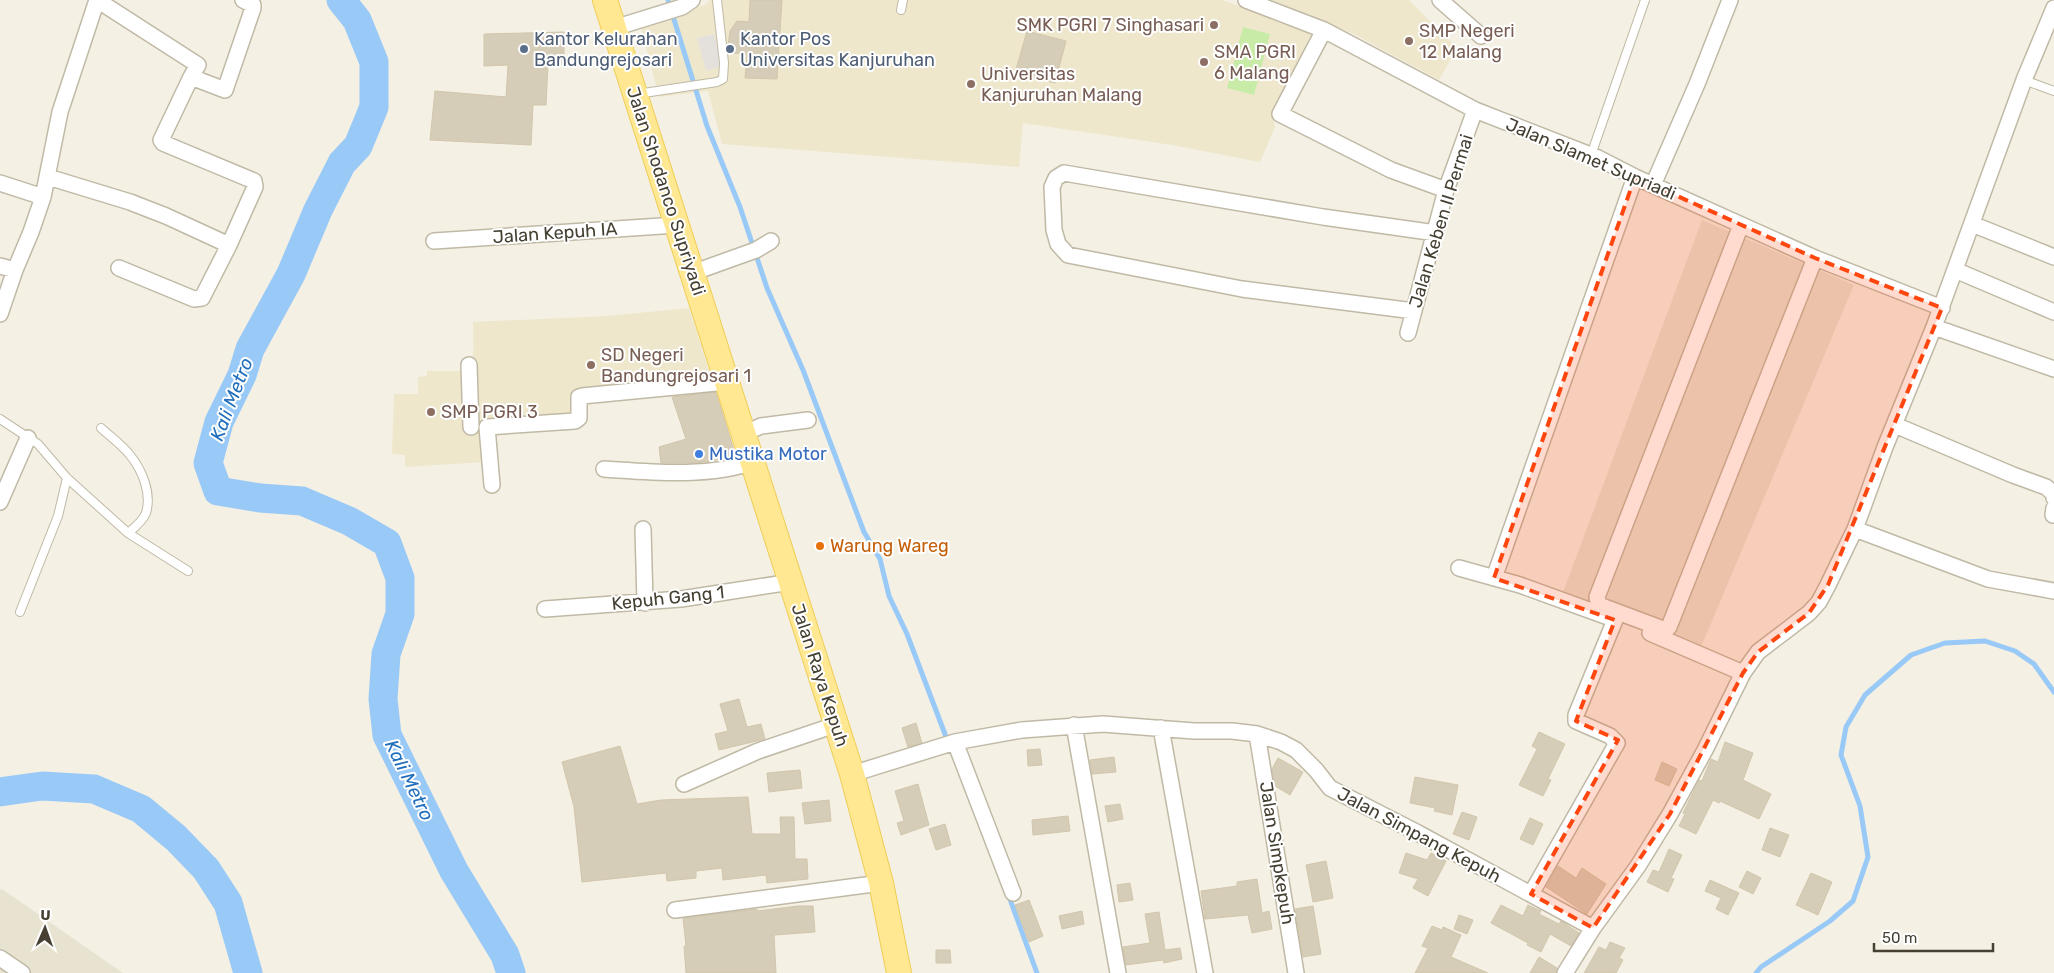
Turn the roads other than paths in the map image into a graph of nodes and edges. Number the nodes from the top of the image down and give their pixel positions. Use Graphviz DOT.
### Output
graph roads {
  1 [pos="97,0"];
  2 [pos="243,0"];
  3 [pos="605,0"];
  4 [pos="717,0"];
  5 [pos="902,0"];
  6 [pos="1246,0"];
  7 [pos="1440,0"];
  8 [pos="1645,0"];
  9 [pos="1730,0"];
  10 [pos="687,4"];
  11 [pos="2054,8"];
  12 [pos="902,10"];
  13 [pos="614,28"];
  14 [pos="1324,30"];
  15 [pos="1481,36"];
  16 [pos="191,77"];
  17 [pos="2024,80"];
  18 [pos="2054,92"];
  19 [pos="635,94"];
  20 [pos="1475,110"];
  21 [pos="1591,155"];
  22 [pos="48,177"];
  23 [pos="1635,177"];
  24 [pos="0,183"];
  25 [pos="1653,185"];
  26 [pos="1446,190"];
  27 [pos="43,197"];
  28 [pos="677,224"];
  29 [pos="1972,224"];
  30 [pos="1742,225"];
  31 [pos="1436,233"];
  32 [pos="434,240"];
  33 [pos="772,241"];
  34 [pos="229,245"];
  35 [pos="2054,257"];
  36 [pos="1815,258"];
  37 [pos="0,266"];
  38 [pos="119,268"];
  39 [pos="15,270"];
  40 [pos="1956,270"];
  41 [pos="692,273"];
  42 [pos="1942,308"];
  43 [pos="1414,311"];
  44 [pos="2054,312"];
  45 [pos="0,314"];
  46 [pos="1934,327"];
  47 [pos="1408,333"];
  48 [pos="469,365"];
  49 [pos="2054,369"];
  50 [pos="727,382"];
  51 [pos="0,419"];
  52 [pos="808,420"];
  53 [pos="1895,425"];
  54 [pos="487,427"];
  55 [pos="101,428"];
  56 [pos="744,434"];
  57 [pos="28,438"];
  58 [pos="753,462"];
  59 [pos="604,469"];
  60 [pos="67,478"];
  61 [pos="492,485"];
  62 [pos="2054,498"];
  63 [pos="0,502"];
  64 [pos="1855,528"];
  65 [pos="643,529"];
  66 [pos="128,533"];
  67 [pos="1459,568"];
  68 [pos="188,570"];
  69 [pos="1494,578"];
  70 [pos="791,582"];
  71 [pos="2054,591"];
  72 [pos="645,602"];
  73 [pos="545,608"];
  74 [pos="20,612"];
  75 [pos="1615,620"];
  76 [pos="1743,673"];
  77 [pos="1074,725"];
  78 [pos="835,726"];
  79 [pos="1161,728"];
  80 [pos="1257,734"];
  81 [pos="954,742"];
  82 [pos="852,774"];
  83 [pos="684,784"];
  84 [pos="881,883"];
  85 [pos="1012,893"];
  86 [pos="1531,894"];
  87 [pos="675,910"];
  88 [pos="1593,928"];
  89 [pos="0,958"];
  90 [pos="22,973"];
  91 [pos="899,973"];
  92 [pos="1118,973"];
  93 [pos="1206,973"];
  94 [pos="1296,973"];
  95 [pos="1564,973"];
  1 -- 16 [label="street"];
  1 -- 22 [label="street"];
  2 -- 16 [label="street"];
  3 -- 13 [label="main road, Jalan Shodanco Supriyadi"];
  4 -- 19 [label="lane"];
  5 -- 12 [label="lane"];
  6 -- 14 [label="street, Jalan Slamet Supriadi"];
  7 -- 15 [label="street"];
  8 -- 21 [label="lane"];
  9 -- 25 [label="street"];
  10 -- 13 [label="street"];
  11 -- 17 [label="street"];
  13 -- 19 [label="main road, Jalan Shodanco Supriyadi"];
  14 -- 20 [label="street, Jalan Slamet Supriadi"];
  14 -- 26 [label="street"];
  16 -- 34 [label="street"];
  17 -- 18 [label="lane"];
  17 -- 29 [label="street"];
  19 -- 28 [label="main road, Jalan Shodanco Supriyadi"];
  20 -- 21 [label="street, Jalan Slamet Supriadi"];
  20 -- 26 [label="street, Jalan Keben II Permai"];
  21 -- 23 [label="street, Jalan Slamet Supriadi"];
  22 -- 27 [label="street"];
  22 -- 34 [label="street"];
  23 -- 25 [label="street, Jalan Slamet Supriadi"];
  23 -- 69 [label="street"];
  24 -- 27 [label="street"];
  25 -- 30 [label="street, Jalan Slamet Supriadi"];
  26 -- 31 [label="street, Jalan Keben II Permai"];
  27 -- 39 [label="street"];
  28 -- 32 [label="street, Jalan Kepuh IA"];
  28 -- 41 [label="main road, Jalan Shodanco Supriyadi"];
  29 -- 35 [label="street"];
  29 -- 40 [label="street"];
  30 -- 36 [label="street, Jalan Slamet Supriadi"];
  30 -- 36 [label="street"];
  31 -- 43 [label="street, Jalan Keben II Permai"];
  31 -- 43 [label="street"];
  33 -- 41 [label="street"];
  34 -- 38 [label="street"];
  36 -- 42 [label="street, Jalan Slamet Supriadi"];
  37 -- 39 [label="street"];
  39 -- 45 [label="street"];
  40 -- 42 [label="street"];
  40 -- 44 [label="street"];
  41 -- 50 [label="main road, Jalan Shodanco Supriyadi"];
  42 -- 46 [label="street"];
  43 -- 47 [label="street, Jalan Keben II Permai"];
  46 -- 49 [label="street"];
  46 -- 53 [label="street"];
  48 -- 54 [label="street"];
  50 -- 54 [label="street"];
  50 -- 56 [label="main road, Jalan Raya Kepuh"];
  51 -- 57 [label="lane"];
  52 -- 56 [label="street"];
  53 -- 62 [label="street"];
  53 -- 64 [label="street"];
  54 -- 61 [label="street"];
  55 -- 66 [label="lane"];
  56 -- 58 [label="main road, Jalan Raya Kepuh"];
  57 -- 60 [label="lane"];
  57 -- 63 [label="street"];
  58 -- 59 [label="street"];
  58 -- 70 [label="main road, Jalan Raya Kepuh"];
  60 -- 66 [label="lane"];
  60 -- 74 [label="lane"];
  64 -- 71 [label="street"];
  64 -- 76 [label="street"];
  65 -- 72 [label="street"];
  66 -- 68 [label="lane"];
  67 -- 69 [label="street"];
  69 -- 75 [label="street"];
  70 -- 72 [label="street, Kepuh Gang 1"];
  70 -- 78 [label="main road, Jalan Raya Kepuh"];
  72 -- 73 [label="street, Kepuh Gang 1"];
  75 -- 76 [label="street"];
  75 -- 86 [label="street"];
  76 -- 88 [label="street"];
  77 -- 79 [label="street, Jalan Simpang Kepuh"];
  77 -- 81 [label="street, Jalan Simpang Kepuh"];
  77 -- 92 [label="street"];
  78 -- 82 [label="main road, Jalan Raya Kepuh"];
  78 -- 83 [label="street"];
  79 -- 80 [label="street, Jalan Simpang Kepuh"];
  79 -- 93 [label="street"];
  80 -- 86 [label="street, Jalan Simpang Kepuh"];
  80 -- 94 [label="street, Jalan Simpkepuh"];
  81 -- 82 [label="street, Jalan Simpang Kepuh"];
  81 -- 85 [label="street"];
  82 -- 84 [label="main road, Jalan Raya Kepuh"];
  84 -- 87 [label="street"];
  84 -- 91 [label="main road, Jalan Raya Kepuh"];
  86 -- 88 [label="street, Jalan Simpang Kepuh"];
  88 -- 95 [label="street"];
  89 -- 90 [label="street"];
}
